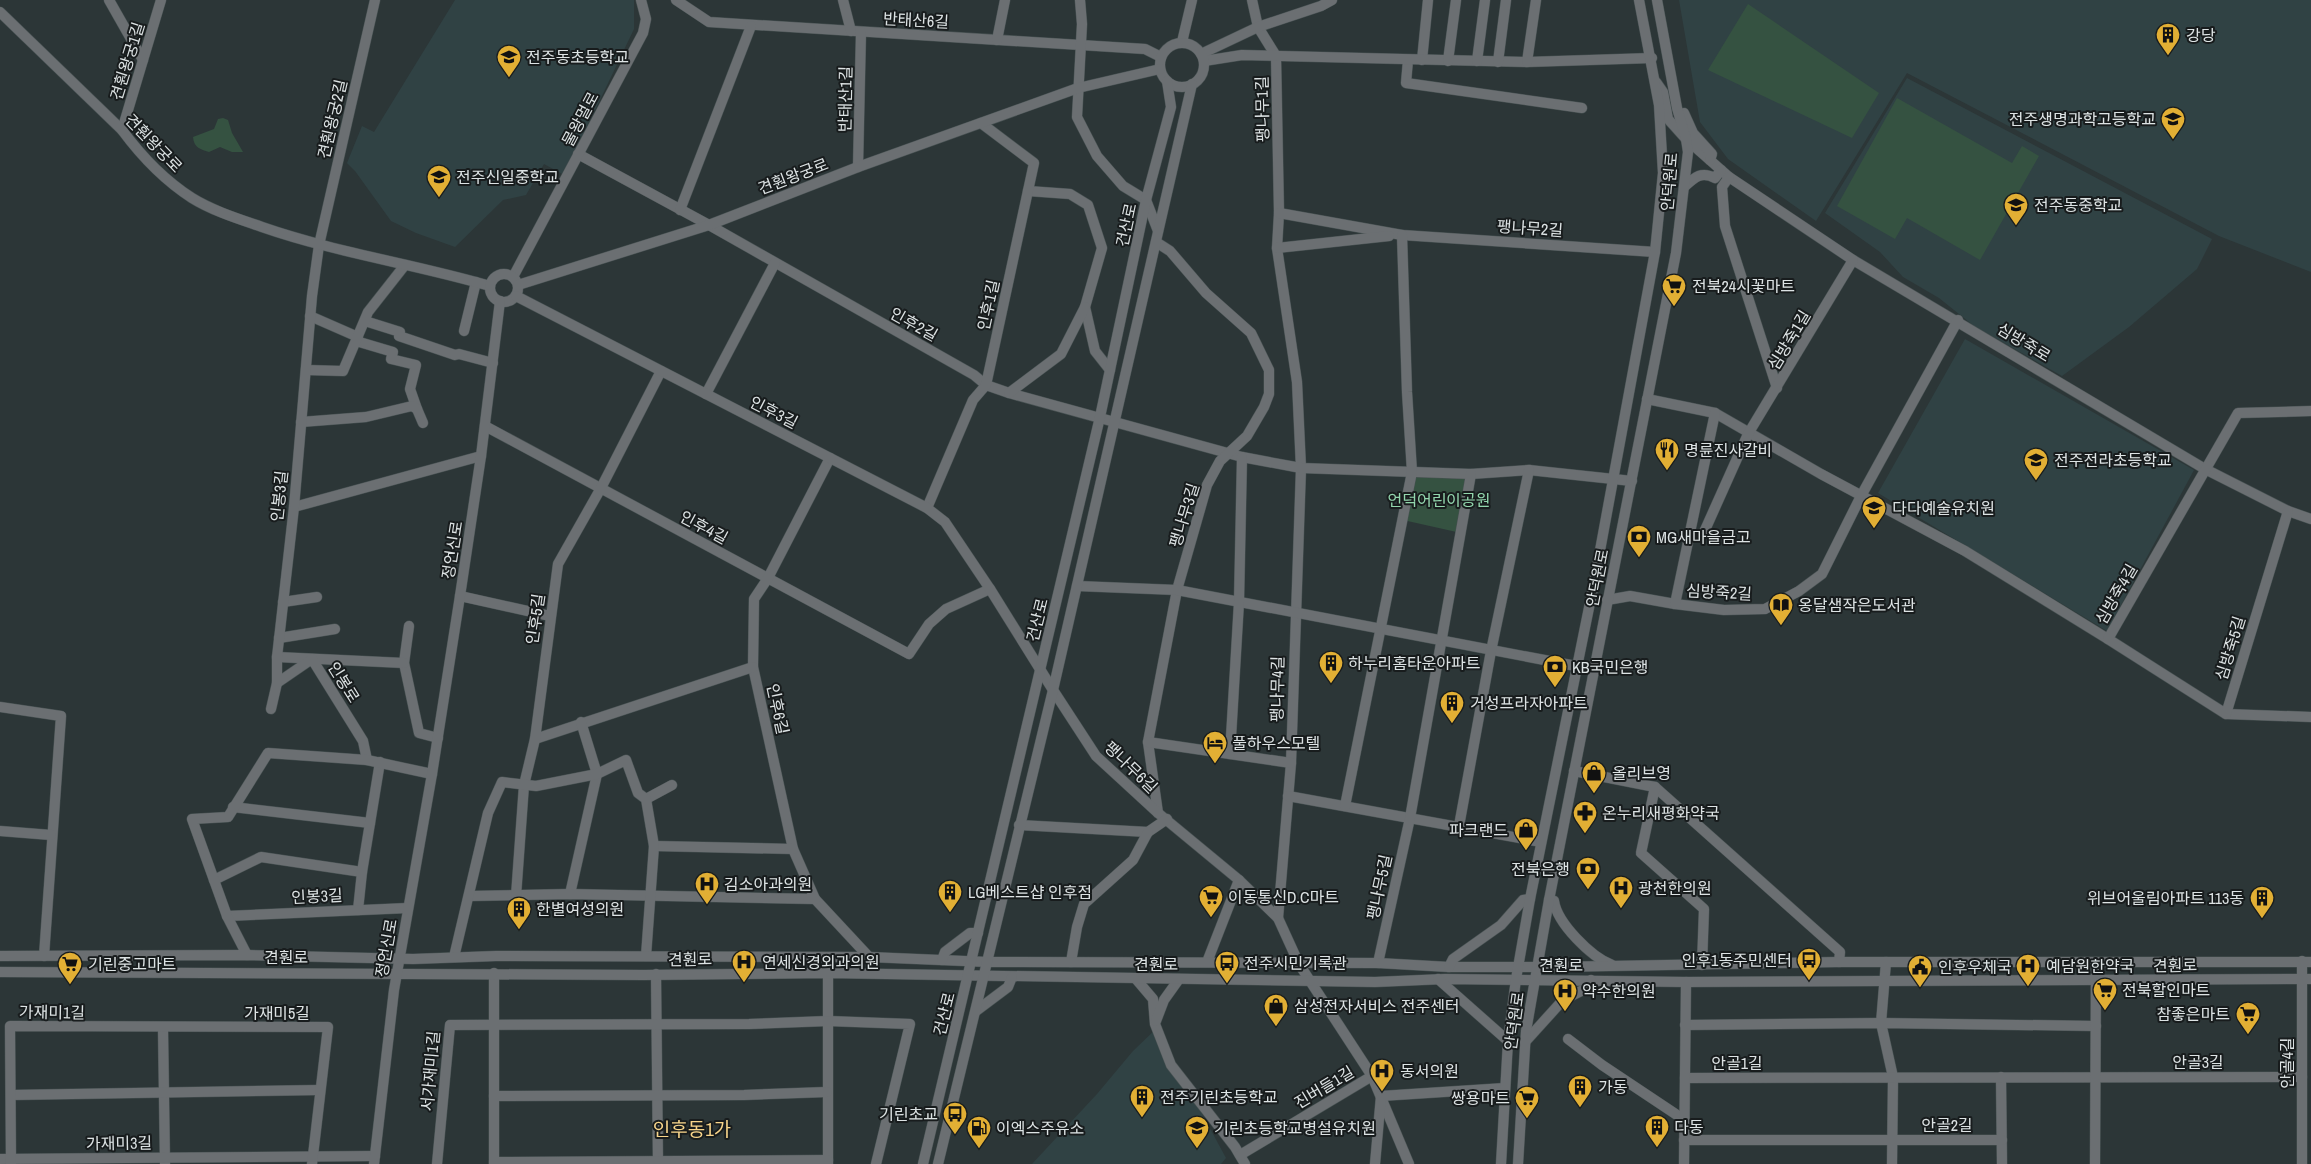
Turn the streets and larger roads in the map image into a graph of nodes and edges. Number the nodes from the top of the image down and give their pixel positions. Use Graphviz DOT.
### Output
graph roads {
  1 [pos="108,0"];
  2 [pos="160,0"];
  3 [pos="375,0"];
  4 [pos="641,0"];
  5 [pos="676,0"];
  6 [pos="842,0"];
  7 [pos="1005,0"];
  8 [pos="1080,0"];
  9 [pos="1192,0"];
  10 [pos="1252,0"];
  11 [pos="1332,0"];
  12 [pos="1428,0"];
  13 [pos="1456,0"];
  14 [pos="1485,0"];
  15 [pos="1506,0"];
  16 [pos="1536,0"];
  17 [pos="1640,0"];
  18 [pos="1657,0"];
  19 [pos="1320,3"];
  20 [pos="0,12"];
  21 [pos="750,26"];
  22 [pos="1258,27"];
  23 [pos="856,32"];
  24 [pos="997,40"];
  25 [pos="1182,42"];
  26 [pos="1079,45"];
  27 [pos="1161,56"];
  28 [pos="1276,56"];
  29 [pos="1203,57"];
  30 [pos="1652,58"];
  31 [pos="142,60"];
  32 [pos="1408,60"];
  33 [pos="1422,60"];
  34 [pos="1448,61"];
  35 [pos="1477,61"];
  36 [pos="1498,62"];
  37 [pos="1527,62"];
  38 [pos="1160,69"];
  39 [pos="1167,81"];
  40 [pos="1656,82"];
  41 [pos="1192,84"];
  42 [pos="1078,88"];
  43 [pos="1582,108"];
  44 [pos="1677,108"];
  45 [pos="981,123"];
  46 [pos="122,130"];
  47 [pos="1686,139"];
  48 [pos="578,154"];
  49 [pos="1710,160"];
  50 [pos="858,167"];
  51 [pos="1725,173"];
  52 [pos="1684,188"];
  53 [pos="1028,191"];
  54 [pos="1146,200"];
  55 [pos="680,210"];
  56 [pos="1279,213"];
  57 [pos="709,225"];
  58 [pos="1158,231"];
  59 [pos="1402,235"];
  60 [pos="1156,242"];
  61 [pos="319,245"];
  62 [pos="1277,248"];
  63 [pos="1655,252"];
  64 [pos="1853,260"];
  65 [pos="775,263"];
  66 [pos="405,265"];
  67 [pos="476,282"];
  68 [pos="490,286"];
  69 [pos="515,286"];
  70 [pos="500,301"];
  71 [pos="1085,307"];
  72 [pos="310,316"];
  73 [pos="365,320"];
  74 [pos="1958,320"];
  75 [pos="464,331"];
  76 [pos="357,339"];
  77 [pos="493,363"];
  78 [pos="306,370"];
  79 [pos="1110,370"];
  80 [pos="662,371"];
  81 [pos="986,385"];
  82 [pos="1777,388"];
  83 [pos="1009,393"];
  84 [pos="706,394"];
  85 [pos="1647,399"];
  86 [pos="417,409"];
  87 [pos="2311,411"];
  88 [pos="1715,413"];
  89 [pos="1100,417"];
  90 [pos="1116,421"];
  91 [pos="302,422"];
  92 [pos="422,423"];
  93 [pos="485,426"];
  94 [pos="1748,434"];
  95 [pos="1229,453"];
  96 [pos="481,456"];
  97 [pos="830,458"];
  98 [pos="1242,458"];
  99 [pos="1300,468"];
  100 [pos="2205,469"];
  101 [pos="1529,470"];
  102 [pos="1412,472"];
  103 [pos="1471,474"];
  104 [pos="1613,478"];
  105 [pos="1632,481"];
  106 [pos="601,488"];
  107 [pos="1861,496"];
  108 [pos="294,507"];
  109 [pos="927,508"];
  110 [pos="2288,511"];
  111 [pos="2311,520"];
  112 [pos="1705,530"];
  113 [pos="768,578"];
  114 [pos="1077,586"];
  115 [pos="990,589"];
  116 [pos="1178,590"];
  117 [pos="460,596"];
  118 [pos="317,597"];
  119 [pos="1607,600"];
  120 [pos="283,602"];
  121 [pos="1239,602"];
  122 [pos="1675,604"];
  123 [pos="1294,613"];
  124 [pos="550,616"];
  125 [pos="409,626"];
  126 [pos="335,629"];
  127 [pos="1381,630"];
  128 [pos="279,638"];
  129 [pos="2108,639"];
  130 [pos="1442,641"];
  131 [pos="1491,651"];
  132 [pos="277,657"];
  133 [pos="312,659"];
  134 [pos="404,663"];
  135 [pos="753,666"];
  136 [pos="1576,666"];
  137 [pos="1040,669"];
  138 [pos="277,683"];
  139 [pos="1053,690"];
  140 [pos="0,707"];
  141 [pos="271,709"];
  142 [pos="2226,714"];
  143 [pos="2311,717"];
  144 [pos="581,722"];
  145 [pos="438,738"];
  146 [pos="535,739"];
  147 [pos="1148,742"];
  148 [pos="1230,754"];
  149 [pos="367,760"];
  150 [pos="380,762"];
  151 [pos="1290,763"];
  152 [pos="1574,771"];
  153 [pos="432,774"];
  154 [pos="597,774"];
  155 [pos="524,785"];
  156 [pos="672,785"];
  157 [pos="1654,787"];
  158 [pos="1288,796"];
  159 [pos="646,799"];
  160 [pos="1345,806"];
  161 [pos="233,807"];
  162 [pos="1163,816"];
  163 [pos="1410,818"];
  164 [pos="370,823"];
  165 [pos="1019,825"];
  166 [pos="1459,826"];
  167 [pos="0,831"];
  168 [pos="1148,832"];
  169 [pos="51,834"];
  170 [pos="1542,842"];
  171 [pos="654,846"];
  172 [pos="793,850"];
  173 [pos="362,872"];
  174 [pos="214,880"];
  175 [pos="1239,880"];
  176 [pos="570,894"];
  177 [pos="469,896"];
  178 [pos="516,896"];
  179 [pos="650,896"];
  180 [pos="815,899"];
  181 [pos="1530,899"];
  182 [pos="1549,900"];
  183 [pos="408,908"];
  184 [pos="358,910"];
  185 [pos="227,916"];
  186 [pos="1278,918"];
  187 [pos="978,933"];
  188 [pos="247,955"];
  189 [pos="0,956"];
  190 [pos="44,956"];
  191 [pos="646,956"];
  192 [pos="454,957"];
  193 [pos="869,957"];
  194 [pos="400,958"];
  195 [pos="942,960"];
  196 [pos="972,961"];
  197 [pos="988,962"];
  198 [pos="1071,962"];
  199 [pos="1207,962"];
  200 [pos="1839,962"];
  201 [pos="1886,962"];
  202 [pos="2096,962"];
  203 [pos="2306,962"];
  204 [pos="1378,963"];
  205 [pos="1299,964"];
  206 [pos="1702,965"];
  207 [pos="1615,966"];
  208 [pos="1449,967"];
  209 [pos="1518,967"];
  210 [pos="1537,967"];
  211 [pos="0,972"];
  212 [pos="397,973"];
  213 [pos="494,973"];
  214 [pos="828,973"];
  215 [pos="656,974"];
  216 [pos="968,976"];
  217 [pos="984,976"];
  218 [pos="1012,976"];
  219 [pos="1136,979"];
  220 [pos="1179,979"];
  221 [pos="1438,979"];
  222 [pos="1516,979"];
  223 [pos="2306,979"];
  224 [pos="1310,980"];
  225 [pos="1535,980"];
  226 [pos="1591,980"];
  227 [pos="1886,981"];
  228 [pos="2096,981"];
  229 [pos="1686,982"];
  230 [pos="1158,1002"];
  231 [pos="976,1011"];
  232 [pos="828,1021"];
  233 [pos="1881,1023"];
  234 [pos="493,1025"];
  235 [pos="656,1025"];
  236 [pos="1685,1025"];
  237 [pos="2096,1026"];
  238 [pos="163,1028"];
  239 [pos="1568,1039"];
  240 [pos="1508,1041"];
  241 [pos="1525,1042"];
  242 [pos="1372,1076"];
  243 [pos="2302,1076"];
  244 [pos="1893,1077"];
  245 [pos="2001,1077"];
  246 [pos="2095,1077"];
  247 [pos="1685,1078"];
  248 [pos="1505,1088"];
  249 [pos="320,1090"];
  250 [pos="827,1092"];
  251 [pos="164,1093"];
  252 [pos="11,1095"];
  253 [pos="657,1095"];
  254 [pos="494,1096"];
  255 [pos="1381,1096"];
  256 [pos="1683,1119"];
  257 [pos="1684,1140"];
  258 [pos="1892,1140"];
  259 [pos="2002,1140"];
  260 [pos="0,1159"];
  261 [pos="312,1160"];
  262 [pos="374,1160"];
  263 [pos="1243,1160"];
  264 [pos="165,1161"];
  265 [pos="11,1162"];
  266 [pos="658,1162"];
  267 [pos="828,1162"];
  268 [pos="494,1163"];
  269 [pos="437,1164"];
  270 [pos="876,1164"];
  271 [pos="923,1164"];
  272 [pos="938,1164"];
  273 [pos="1375,1164"];
  274 [pos="1409,1164"];
  275 [pos="1501,1164"];
  276 [pos="1518,1164"];
  277 [pos="1684,1164"];
  278 [pos="1892,1164"];
  279 [pos="2002,1164"];
  280 [pos="2094,1164"];
  281 [pos="2302,1164"];
  1 -- 31 [label="street"];
  2 -- 31 [label="street, 견훤왕궁1길"];
  3 -- 61 [label="street, 견훤왕궁2길"];
  4 -- 48 [label="street, 물왕멀로"];
  5 -- 21 [label="street, 반태산6길"];
  6 -- 23 [label="street, 반태산1길"];
  7 -- 24 [label="street"];
  8 -- 26 [label="street"];
  9 -- 25 [label="street"];
  10 -- 22 [label="street"];
  11 -- 19 [label="street"];
  12 -- 33 [label="street"];
  13 -- 34 [label="street"];
  14 -- 35 [label="street"];
  15 -- 36 [label="street"];
  16 -- 37 [label="street"];
  17 -- 30 [label="street, 안덕원로"];
  18 -- 44 [label="street, 안덕원로"];
  19 -- 22 [label="street"];
  20 -- 46 [label="street, 견훤왕궁로"];
  21 -- 23 [label="street, 반태산6길"];
  21 -- 55 [label="street"];
  22 -- 28 [label="street"];
  22 -- 29 [label="street"];
  23 -- 24 [label="street, 반태산6길"];
  23 -- 50 [label="street, 반태산1길"];
  24 -- 26 [label="street, 반태산6길"];
  25 -- 27 [label="street"];
  25 -- 29 [label="street"];
  26 -- 27 [label="street, 반태산6길"];
  26 -- 42 [label="street"];
  27 -- 38 [label="street"];
  28 -- 29 [label="street"];
  28 -- 32 [label="street, 팽나무1길"];
  28 -- 56 [label="street, 팽나무1길"];
  29 -- 41 [label="street, 건산로"];
  30 -- 37 [label="street, 팽나무1길"];
  30 -- 40 [label="street, 안덕원로"];
  31 -- 46 [label="street, 견훤왕궁1길"];
  32 -- 33 [label="street, 팽나무1길"];
  32 -- 43 [label="street"];
  33 -- 34 [label="street, 팽나무1길"];
  34 -- 35 [label="street, 팽나무1길"];
  35 -- 36 [label="street, 팽나무1길"];
  36 -- 37 [label="street, 팽나무1길"];
  38 -- 39 [label="street, 건산로"];
  38 -- 42 [label="street, 견훤왕궁로"];
  39 -- 41 [label="street"];
  39 -- 54 [label="street, 건산로"];
  40 -- 47 [label="street, 심방죽로"];
  40 -- 63 [label="street, 안덕원로"];
  41 -- 58 [label="street, 건산로"];
  42 -- 45 [label="street, 견훤왕궁로"];
  42 -- 54 [label="street"];
  44 -- 47 [label="street, 안덕원로"];
  44 -- 49 [label="street"];
  45 -- 50 [label="street, 견훤왕궁로"];
  45 -- 53 [label="street, 인후1길"];
  46 -- 61 [label="street, 견훤왕궁로"];
  47 -- 49 [label="street, 심방죽로"];
  47 -- 52 [label="street, 안덕원로"];
  48 -- 55 [label="street, 인후2길"];
  48 -- 69 [label="street, 물왕멀로"];
  49 -- 51 [label="street, 심방죽로"];
  50 -- 57 [label="street, 견훤왕궁로"];
  51 -- 52 [label="street"];
  51 -- 64 [label="street, 심방죽로"];
  51 -- 82 [label="street"];
  52 -- 85 [label="street, 안덕원로"];
  53 -- 71 [label="street"];
  53 -- 81 [label="street, 인후1길"];
  54 -- 58 [label="street"];
  54 -- 79 [label="street, 건산로"];
  55 -- 57 [label="street, 인후2길"];
  56 -- 59 [label="street, 팽나무2길"];
  56 -- 62 [label="street, 팽나무1길"];
  57 -- 65 [label="street, 인후2길"];
  57 -- 69 [label="street, 견훤왕궁로"];
  58 -- 60 [label="street, 건산로"];
  59 -- 62 [label="street, 팽나무2길"];
  59 -- 63 [label="street, 팽나무2길"];
  59 -- 102 [label="street"];
  60 -- 90 [label="street, 건산로"];
  60 -- 95 [label="street, 건산로"];
  61 -- 66 [label="street, 견훤왕궁로"];
  61 -- 72 [label="street, 인봉3길"];
  62 -- 99 [label="street"];
  63 -- 104 [label="street, 안덕원로"];
  64 -- 74 [label="street, 심방죽로"];
  64 -- 82 [label="street, 심방죽1길"];
  65 -- 81 [label="street, 인후2길"];
  65 -- 84 [label="street"];
  66 -- 67 [label="street, 견훤왕궁로"];
  66 -- 73 [label="street"];
  67 -- 68 [label="street, 견훤왕궁로"];
  67 -- 75 [label="street"];
  68 -- 69 [label="street"];
  68 -- 70 [label="street"];
  69 -- 70 [label="street"];
  69 -- 80 [label="street, 인후3길"];
  70 -- 77 [label="street, 정언신로"];
  71 -- 79 [label="street"];
  71 -- 83 [label="street"];
  72 -- 76 [label="street"];
  72 -- 78 [label="street, 인봉3길"];
  73 -- 76 [label="street"];
  73 -- 77 [label="street"];
  74 -- 100 [label="street, 심방죽로"];
  74 -- 107 [label="street, 심방죽2길"];
  76 -- 78 [label="street"];
  76 -- 86 [label="street"];
  77 -- 93 [label="street, 정언신로"];
  78 -- 91 [label="street, 인봉3길"];
  79 -- 89 [label="street, 건산로"];
  80 -- 84 [label="street, 인후3길"];
  80 -- 106 [label="street, 인후5길"];
  81 -- 83 [label="street, 인후2길"];
  81 -- 109 [label="street, 인후1길"];
  82 -- 94 [label="street, 심방죽1길"];
  83 -- 89 [label="street, 인후2길"];
  84 -- 97 [label="street, 인후3길"];
  85 -- 88 [label="street"];
  85 -- 105 [label="street, 안덕원로"];
  86 -- 91 [label="street"];
  86 -- 92 [label="street"];
  87 -- 100 [label="street, 심방죽4길"];
  88 -- 94 [label="street"];
  88 -- 122 [label="street"];
  89 -- 90 [label="street, 인후2길"];
  89 -- 137 [label="street, 건산로"];
  90 -- 95 [label="street"];
  90 -- 114 [label="street, 건산로"];
  91 -- 108 [label="street, 인봉3길"];
  93 -- 96 [label="street, 정언신로"];
  93 -- 106 [label="street, 인후4길"];
  94 -- 107 [label="street"];
  94 -- 112 [label="street, 심방죽1길"];
  95 -- 98 [label="street"];
  95 -- 116 [label="street, 팽나무3길"];
  96 -- 108 [label="street"];
  96 -- 117 [label="street, 정언신로"];
  97 -- 109 [label="street, 인후3길"];
  97 -- 113 [label="street, 인후6길"];
  98 -- 99 [label="street"];
  98 -- 121 [label="street"];
  99 -- 102 [label="street"];
  99 -- 123 [label="street, 팽나무4길"];
  100 -- 110 [label="street, 심방죽로"];
  100 -- 129 [label="street, 심방죽4길"];
  101 -- 103 [label="street"];
  101 -- 104 [label="street"];
  101 -- 131 [label="street"];
  102 -- 103 [label="street"];
  102 -- 127 [label="street"];
  103 -- 130 [label="street"];
  104 -- 105 [label="street"];
  104 -- 136 [label="street, 안덕원로"];
  105 -- 119 [label="street, 안덕원로"];
  106 -- 113 [label="street, 인후4길"];
  106 -- 124 [label="street, 인후5길"];
  107 -- 122 [label="street, 심방죽2길"];
  107 -- 129 [label="street"];
  108 -- 120 [label="street, 인봉3길"];
  109 -- 115 [label="street, 인후3길"];
  110 -- 111 [label="street, 심방죽로"];
  110 -- 142 [label="street, 심방죽5길"];
  113 -- 115 [label="street, 인후4길"];
  113 -- 135 [label="street, 인후6길"];
  114 -- 116 [label="street"];
  114 -- 139 [label="street, 건산로"];
  115 -- 137 [label="street, 인후3길"];
  116 -- 121 [label="street"];
  116 -- 147 [label="street"];
  117 -- 124 [label="street"];
  117 -- 145 [label="street, 정언신로"];
  118 -- 120 [label="street"];
  119 -- 122 [label="street, 심방죽2길"];
  119 -- 152 [label="street, 안덕원로"];
  120 -- 128 [label="street, 인봉3길"];
  121 -- 123 [label="street"];
  121 -- 148 [label="street"];
  123 -- 127 [label="street"];
  123 -- 151 [label="street, 팽나무4길"];
  124 -- 146 [label="street, 인후5길"];
  125 -- 134 [label="street"];
  126 -- 128 [label="street"];
  127 -- 130 [label="street"];
  127 -- 160 [label="street"];
  128 -- 132 [label="street, 인봉3길"];
  129 -- 142 [label="street, 심방죽4길"];
  130 -- 131 [label="street"];
  130 -- 163 [label="street, 팽나무5길"];
  131 -- 136 [label="street"];
  131 -- 166 [label="street"];
  132 -- 133 [label="street"];
  132 -- 138 [label="street, 인봉3길"];
  133 -- 134 [label="street"];
  133 -- 138 [label="street, 인봉로"];
  133 -- 149 [label="street, 인봉로"];
  134 -- 145 [label="street"];
  135 -- 144 [label="street"];
  135 -- 172 [label="street, 인후6길"];
  136 -- 170 [label="street, 안덕원로"];
  137 -- 139 [label="street, 인후3길"];
  137 -- 187 [label="street, 건산로"];
  138 -- 141 [label="street, 인봉3길"];
  139 -- 162 [label="street, 팽나무6길"];
  139 -- 165 [label="street, 건산로"];
  140 -- 169 [label="street"];
  142 -- 143 [label="street"];
  144 -- 146 [label="street"];
  144 -- 154 [label="street"];
  145 -- 153 [label="street, 정언신로"];
  146 -- 155 [label="street, 인후5길"];
  147 -- 148 [label="street, 팽나무6길"];
  147 -- 162 [label="street, 팽나무6길"];
  148 -- 151 [label="street, 팽나무6길"];
  149 -- 150 [label="street"];
  149 -- 161 [label="street"];
  150 -- 153 [label="street"];
  150 -- 164 [label="street"];
  151 -- 158 [label="street, 팽나무4길"];
  152 -- 157 [label="street"];
  152 -- 182 [label="street, 안덕원로"];
  153 -- 183 [label="street, 정언신로"];
  154 -- 155 [label="street"];
  154 -- 159 [label="street"];
  154 -- 176 [label="street"];
  155 -- 177 [label="street"];
  155 -- 178 [label="street, 인후5길"];
  156 -- 159 [label="street"];
  157 -- 200 [label="street"];
  157 -- 206 [label="street"];
  158 -- 160 [label="street"];
  158 -- 186 [label="street, 팽나무6길"];
  159 -- 171 [label="street"];
  160 -- 163 [label="street"];
  161 -- 164 [label="street"];
  161 -- 174 [label="street"];
  162 -- 168 [label="street"];
  162 -- 175 [label="street, 팽나무6길"];
  163 -- 166 [label="street"];
  163 -- 204 [label="street, 팽나무5길"];
  164 -- 173 [label="street"];
  165 -- 168 [label="street"];
  165 -- 197 [label="street, 건산로"];
  166 -- 170 [label="street"];
  167 -- 169 [label="street"];
  168 -- 198 [label="street"];
  169 -- 190 [label="street"];
  170 -- 181 [label="street, 안덕원로"];
  171 -- 172 [label="street"];
  171 -- 179 [label="street"];
  172 -- 180 [label="street, 인후6길"];
  173 -- 174 [label="street, 인봉3길"];
  173 -- 184 [label="street"];
  174 -- 185 [label="street"];
  175 -- 186 [label="street, 팽나무6길"];
  175 -- 199 [label="street"];
  176 -- 178 [label="street"];
  176 -- 179 [label="street"];
  177 -- 178 [label="street"];
  177 -- 192 [label="street"];
  179 -- 180 [label="street"];
  179 -- 191 [label="street"];
  180 -- 193 [label="street, 인후6길"];
  181 -- 208 [label="street"];
  181 -- 209 [label="street, 안덕원로"];
  182 -- 207 [label="street"];
  182 -- 210 [label="street, 안덕원로"];
  183 -- 184 [label="street, 인봉3길"];
  183 -- 194 [label="street, 정언신로"];
  184 -- 185 [label="street, 인봉3길"];
  185 -- 188 [label="street"];
  186 -- 205 [label="street, 팽나무6길"];
  187 -- 195 [label="street"];
  187 -- 196 [label="street, 건산로"];
  188 -- 190 [label="street, 견훤로"];
  188 -- 194 [label="street, 견훤로"];
  189 -- 190 [label="street, 견훤로"];
  191 -- 192 [label="street, 견훤로"];
  191 -- 193 [label="street, 견훤로"];
  192 -- 194 [label="street, 견훤로"];
  193 -- 195 [label="street, 견훤로"];
  194 -- 212 [label="street, 정언신로"];
  195 -- 196 [label="street, 견훤로"];
  196 -- 197 [label="street, 견훤로"];
  196 -- 216 [label="street, 건산로"];
  197 -- 198 [label="street, 견훤로"];
  197 -- 217 [label="street, 건산로"];
  198 -- 199 [label="street, 견훤로"];
  199 -- 205 [label="street, 견훤로"];
  200 -- 201 [label="street, 견훤로"];
  200 -- 206 [label="street, 견훤로"];
  201 -- 202 [label="street, 견훤로"];
  201 -- 227 [label="street"];
  202 -- 203 [label="street, 견훤로"];
  202 -- 228 [label="street"];
  203 -- 223 [label="street, 안골4길"];
  204 -- 205 [label="street, 견훤로"];
  204 -- 208 [label="street, 견훤로"];
  205 -- 224 [label="street, 진버들1길"];
  206 -- 207 [label="street, 견훤로"];
  207 -- 210 [label="street, 견훤로"];
  208 -- 209 [label="street, 견훤로"];
  209 -- 210 [label="street, 견훤로"];
  209 -- 222 [label="street, 안덕원로"];
  210 -- 225 [label="street, 안덕원로"];
  211 -- 212 [label="street, 견훤로"];
  212 -- 213 [label="street, 견훤로"];
  212 -- 262 [label="street, 정언신로"];
  213 -- 215 [label="street, 견훤로"];
  213 -- 234 [label="street"];
  214 -- 215 [label="street, 견훤로"];
  214 -- 216 [label="street, 견훤로"];
  214 -- 232 [label="street"];
  215 -- 235 [label="street"];
  216 -- 217 [label="street, 견훤로"];
  216 -- 271 [label="street, 건산로"];
  217 -- 218 [label="street, 견훤로"];
  217 -- 231 [label="street, 건산로"];
  218 -- 219 [label="street, 견훤로"];
  218 -- 231 [label="street"];
  219 -- 220 [label="street, 견훤로"];
  219 -- 230 [label="street"];
  220 -- 224 [label="street, 견훤로"];
  220 -- 230 [label="street"];
  221 -- 222 [label="street, 견훤로"];
  221 -- 224 [label="street, 견훤로"];
  221 -- 240 [label="street"];
  222 -- 225 [label="street, 견훤로"];
  222 -- 240 [label="street, 안덕원로"];
  223 -- 228 [label="street, 견훤로"];
  223 -- 243 [label="street, 안골4길"];
  224 -- 242 [label="street, 진버들1길"];
  225 -- 226 [label="street, 견훤로"];
  225 -- 241 [label="street, 안덕원로"];
  226 -- 229 [label="street, 견훤로"];
  226 -- 241 [label="street"];
  227 -- 228 [label="street, 견훤로"];
  227 -- 229 [label="street, 견훤로"];
  227 -- 233 [label="street"];
  228 -- 237 [label="street"];
  229 -- 236 [label="street"];
  230 -- 263 [label="street"];
  231 -- 272 [label="street, 건산로"];
  232 -- 235 [label="street, 서가재미1길"];
  232 -- 250 [label="street"];
  232 -- 270 [label="street, 서가재미1길"];
  233 -- 236 [label="street"];
  233 -- 237 [label="street"];
  233 -- 244 [label="street"];
  234 -- 235 [label="street, 서가재미1길"];
  234 -- 254 [label="street"];
  234 -- 269 [label="street, 서가재미1길"];
  235 -- 253 [label="street"];
  236 -- 247 [label="street"];
  237 -- 246 [label="street"];
  238 -- 249 [label="street, 가재미5길"];
  238 -- 251 [label="street, 가재미3길"];
  238 -- 252 [label="street, 가재미1길"];
  239 -- 256 [label="street"];
  240 -- 248 [label="street, 안덕원로"];
  241 -- 276 [label="street, 안덕원로"];
  242 -- 255 [label="street, 진버들1길"];
  242 -- 263 [label="street, 진버들1길"];
  243 -- 246 [label="street, 안골3길"];
  243 -- 281 [label="street, 안골4길"];
  244 -- 245 [label="street, 안골3길"];
  244 -- 247 [label="street, 안골1길"];
  244 -- 258 [label="street"];
  245 -- 246 [label="street, 안골3길"];
  245 -- 259 [label="street"];
  246 -- 280 [label="street"];
  247 -- 256 [label="street"];
  248 -- 255 [label="street"];
  248 -- 275 [label="street, 안덕원로"];
  249 -- 251 [label="street"];
  249 -- 261 [label="street, 가재미5길"];
  250 -- 253 [label="street"];
  250 -- 267 [label="street"];
  251 -- 252 [label="street"];
  251 -- 264 [label="street, 가재미3길"];
  252 -- 265 [label="street, 가재미1길"];
  253 -- 254 [label="street"];
  253 -- 266 [label="street"];
  254 -- 268 [label="street"];
  255 -- 273 [label="street"];
  255 -- 274 [label="street, 진버들1길"];
  256 -- 257 [label="street"];
  257 -- 258 [label="street, 안골2길"];
  257 -- 277 [label="street"];
  258 -- 259 [label="street, 안골2길"];
  258 -- 278 [label="street"];
  259 -- 279 [label="street"];
  260 -- 265 [label="street"];
  261 -- 262 [label="street"];
  261 -- 264 [label="street, 가재미3길"];
  264 -- 265 [label="street, 가재미3길"];
  266 -- 267 [label="street"];
  266 -- 268 [label="street"];
}
